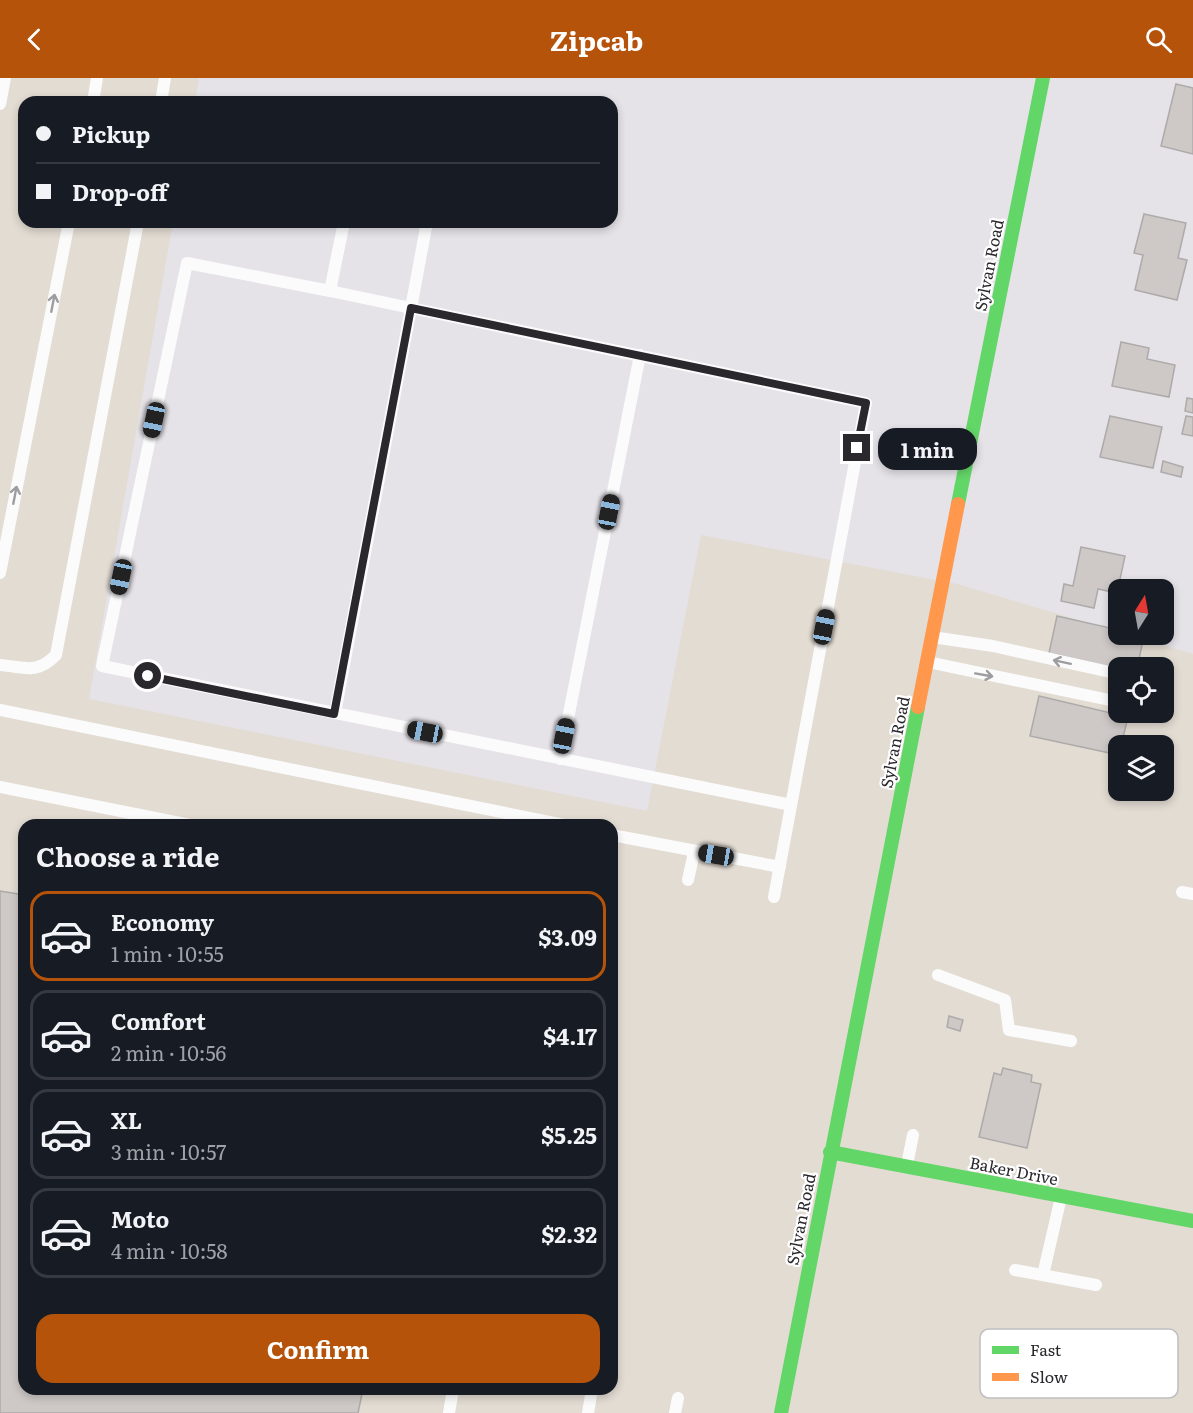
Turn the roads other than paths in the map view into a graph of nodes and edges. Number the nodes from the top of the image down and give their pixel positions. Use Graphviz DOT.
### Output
graph roads {
  1 [pos="5,78"];
  2 [pos="98,78"];
  3 [pos="165,78"];
  4 [pos="1042,78"];
  5 [pos="94,96"];
  6 [pos="162,96"];
  7 [pos="0,104"];
  8 [pos="68,228"];
  9 [pos="137,228"];
  10 [pos="343,228"];
  11 [pos="426,228"];
  12 [pos="330,291"];
  13 [pos="411,308"];
  14 [pos="640,355"];
  15 [pos="0,573"];
  16 [pos="932,636"];
  17 [pos="927,662"];
  18 [pos="0,665"];
  19 [pos="1108,672"];
  20 [pos="1108,700"];
  21 [pos="0,710"];
  22 [pos="334,714"];
  23 [pos="560,759"];
  24 [pos="0,787"];
  25 [pos="791,806"];
  26 [pos="160,819"];
  27 [pos="535,819"];
  28 [pos="618,836"];
  29 [pos="694,852"];
  30 [pos="780,867"];
  31 [pos="688,880"];
  32 [pos="774,897"];
  33 [pos="938,975"];
  34 [pos="1071,1041"];
  35 [pos="844,1077"];
  36 [pos="861,1080"];
  37 [pos="914,1135"];
  38 [pos="830,1152"];
  39 [pos="907,1167"];
  40 [pos="1061,1196"];
  41 [pos="1193,1221"];
  42 [pos="1015,1270"];
  43 [pos="1043,1275"];
  44 [pos="1096,1285"];
  45 [pos="452,1395"];
  46 [pos="591,1395"];
  47 [pos="678,1398"];
  48 [pos="449,1413"];
  49 [pos="588,1413"];
  50 [pos="675,1413"];
  51 [pos="780,1413"];
  1 -- 7 [label="lane"];
  2 -- 5 [label="lane"];
  3 -- 6 [label="lane"];
  4 -- 16 [label="main road, Sylvan Road"];
  15 -- 8 [label="lane, one-way"];
  9 -- 18 [label="lane"];
  10 -- 12 [label="lane"];
  11 -- 13 [label="lane"];
  12 -- 13 [label="lane"];
  12 -- 22 [label="lane"];
  13 -- 14 [label="lane"];
  13 -- 22 [label="lane"];
  14 -- 23 [label="lane"];
  14 -- 25 [label="lane"];
  16 -- 17 [label="main road, Sylvan Road"];
  19 -- 16 [label="lane, one-way"];
  17 -- 20 [label="lane, one-way"];
  17 -- 35 [label="main road, Sylvan Road"];
  21 -- 27 [label="lane"];
  22 -- 23 [label="lane"];
  23 -- 25 [label="lane"];
  24 -- 26 [label="lane"];
  25 -- 30 [label="lane"];
  28 -- 29 [label="lane"];
  29 -- 30 [label="lane"];
  29 -- 31 [label="lane"];
  30 -- 32 [label="lane"];
  33 -- 34 [label="lane"];
  35 -- 36 [label="lane"];
  35 -- 38 [label="main road, Sylvan Road"];
  37 -- 39 [label="lane"];
  38 -- 39 [label="main road, Baker Drive"];
  38 -- 51 [label="main road, Sylvan Road"];
  39 -- 40 [label="main road, Baker Drive"];
  40 -- 41 [label="main road, Baker Drive"];
  40 -- 43 [label="lane"];
  42 -- 43 [label="lane"];
  43 -- 44 [label="lane"];
  45 -- 48 [label="lane"];
  46 -- 49 [label="lane"];
  47 -- 50 [label="lane"];
}
